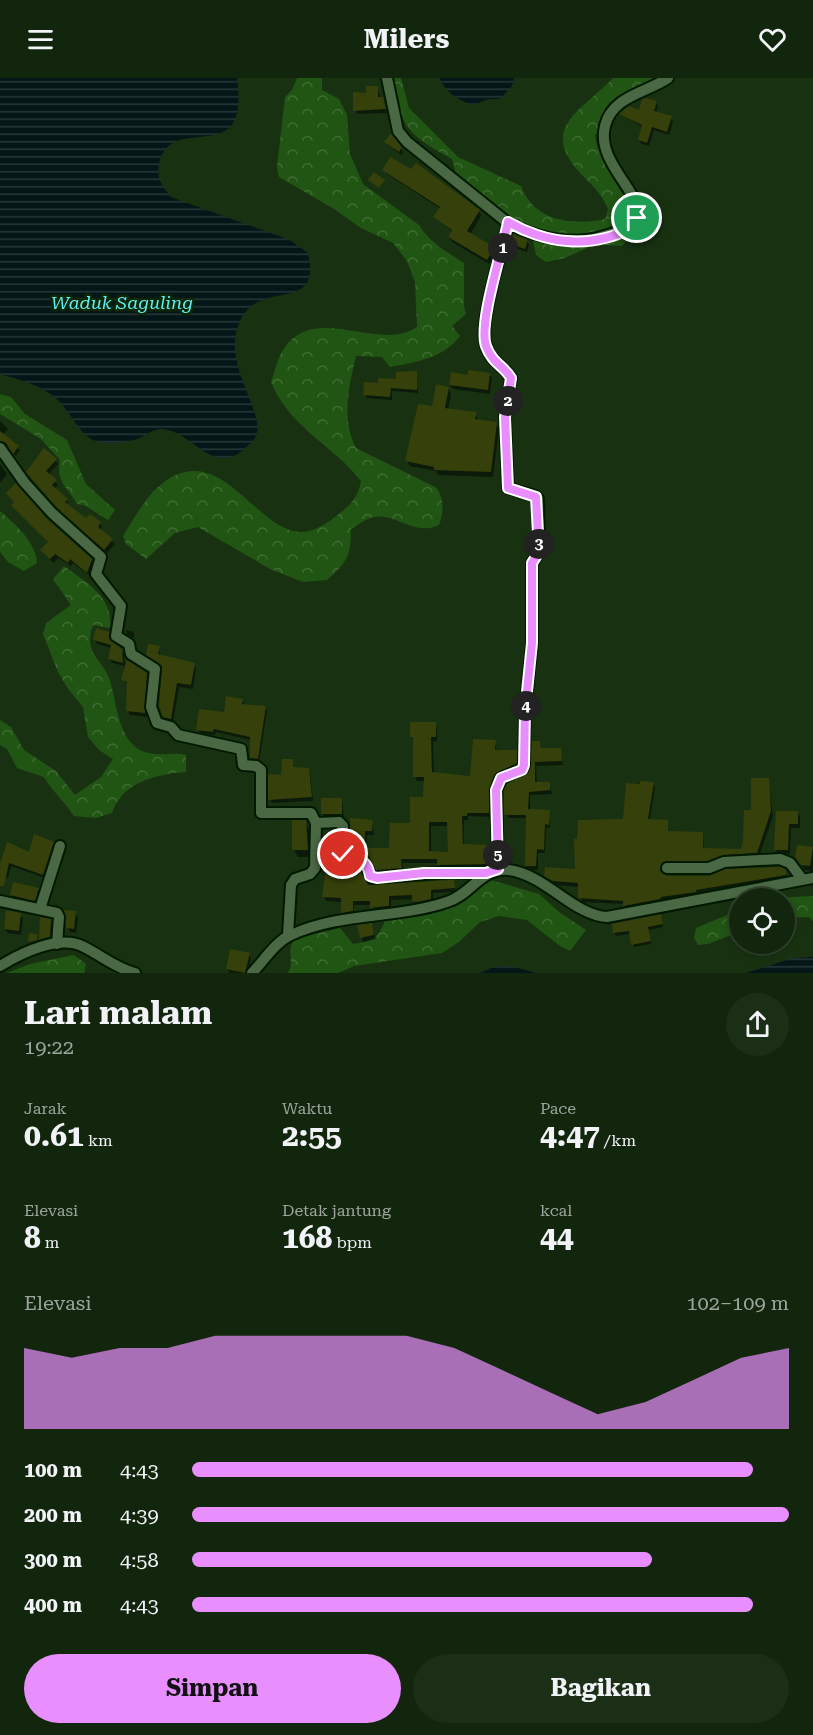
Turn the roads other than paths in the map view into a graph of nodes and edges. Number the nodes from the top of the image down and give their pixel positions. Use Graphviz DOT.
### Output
graph roads {
  1 [pos="387,78"];
  2 [pos="668,78"];
  3 [pos="508,222"];
  4 [pos="0,448"];
  5 [pos="316,823"];
  6 [pos="60,846"];
  7 [pos="667,868"];
  8 [pos="498,869"];
  9 [pos="486,873"];
  10 [pos="808,879"];
  11 [pos="0,901"];
  12 [pos="40,909"];
  13 [pos="288,935"];
  14 [pos="57,944"];
  15 [pos="0,966"];
  16 [pos="135,973"];
  17 [pos="252,973"];
  1 -- 3 [label="street"];
  2 -- 3 [label="street"];
  3 -- 8 [label="street"];
  4 -- 5 [label="street"];
  5 -- 9 [label="street"];
  5 -- 13 [label="street"];
  6 -- 12 [label="street"];
  7 -- 10 [label="street"];
  8 -- 9 [label="street"];
  8 -- 10 [label="street"];
  9 -- 13 [label="street"];
  11 -- 12 [label="street"];
  12 -- 14 [label="street"];
  13 -- 17 [label="street"];
  14 -- 15 [label="street"];
  14 -- 16 [label="street"];
}
